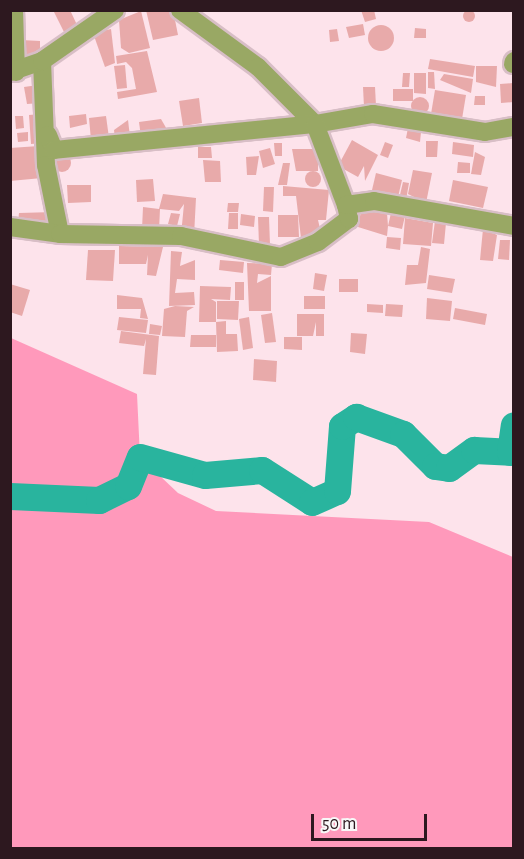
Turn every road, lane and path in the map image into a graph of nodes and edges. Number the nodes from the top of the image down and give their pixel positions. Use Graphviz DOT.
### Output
graph roads {
  1 [pos="14,10"];
  2 [pos="115,10"];
  3 [pos="180,10"];
  4 [pos="42,61"];
  5 [pos="14,72"];
  6 [pos="315,124"];
  7 [pos="513,127"];
  8 [pos="48,135"];
  9 [pos="346,205"];
  10 [pos="513,226"];
  11 [pos="10,227"];
  12 [pos="60,234"];
  1 -- 5 [label="street"];
  2 -- 4 [label="street"];
  3 -- 6 [label="street"];
  4 -- 5 [label="street"];
  4 -- 8 [label="street"];
  6 -- 7 [label="street"];
  6 -- 8 [label="street"];
  6 -- 9 [label="street"];
  8 -- 12 [label="street"];
  9 -- 10 [label="street"];
  9 -- 12 [label="street"];
  11 -- 12 [label="street"];
}
